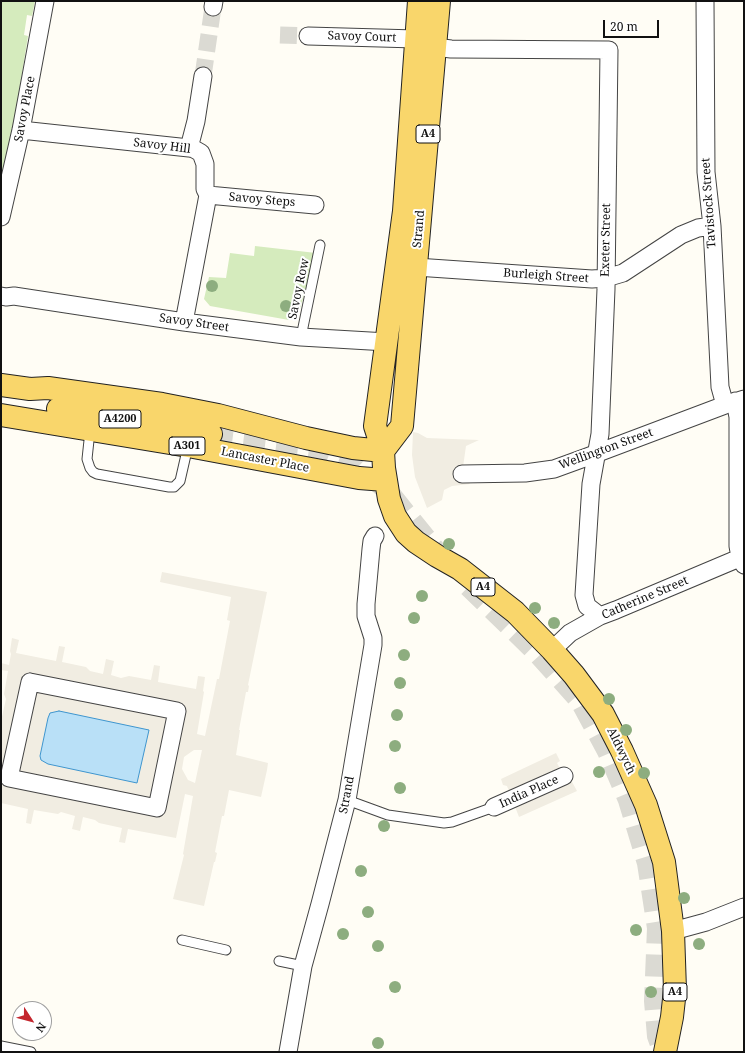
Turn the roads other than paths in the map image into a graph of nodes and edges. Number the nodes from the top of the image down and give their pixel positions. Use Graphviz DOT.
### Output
graph roads {
  1 [pos="45,1"];
  2 [pos="419,1"];
  3 [pos="439,1"];
  4 [pos="705,1"];
  5 [pos="308,36"];
  6 [pos="426,43"];
  7 [pos="203,76"];
  8 [pos="21,130"];
  9 [pos="189,148"];
  10 [pos="208,195"];
  11 [pos="315,205"];
  12 [pos="1,217"];
  13 [pos="712,226"];
  14 [pos="320,246"];
  15 [pos="416,267"];
  16 [pos="606,278"];
  17 [pos="1,296"];
  18 [pos="184,322"];
  19 [pos="301,337"];
  20 [pos="387,342"];
  21 [pos="1,385"];
  22 [pos="1,401"];
  23 [pos="734,402"];
  24 [pos="28,404"];
  25 [pos="1,415"];
  26 [pos="90,431"];
  27 [pos="211,434"];
  28 [pos="188,446"];
  29 [pos="383,451"];
  30 [pos="597,454"];
  31 [pos="462,474"];
  32 [pos="385,480"];
  33 [pos="406,533"];
  34 [pos="375,536"];
  35 [pos="743,559"];
  36 [pos="600,616"];
  37 [pos="552,650"];
  38 [pos="564,776"];
  39 [pos="9,778"];
  40 [pos="347,800"];
  41 [pos="494,807"];
  42 [pos="744,908"];
  43 [pos="673,931"];
  44 [pos="182,940"];
  45 [pos="226,950"];
  46 [pos="279,961"];
  47 [pos="303,966"];
  48 [pos="1,1046"];
  49 [pos="31,1052"];
  50 [pos="288,1052"];
  51 [pos="665,1052"];
  1 -- 8 [label="street, Savoy Place"];
  2 -- 6 [label="main road, Strand / A4"];
  3 -- 6 [label="main road, Strand / A4"];
  4 -- 13 [label="street, Tavistock Street"];
  5 -- 6 [label="street, Savoy Court"];
  6 -- 15 [label="main road, Strand / A4"];
  6 -- 16 [label="street, Exeter Street"];
  6 -- 20 [label="main road, Strand / A4"];
  7 -- 9 [label="street"];
  8 -- 9 [label="street, Savoy Hill"];
  8 -- 12 [label="street, Savoy Place"];
  9 -- 10 [label="street, Savoy Hill"];
  10 -- 11 [label="street, Savoy Steps"];
  10 -- 18 [label="street, Savoy Hill"];
  13 -- 16 [label="street, Burleigh Street"];
  13 -- 23 [label="street, Tavistock Street"];
  14 -- 19 [label="lane, Savoy Row"];
  15 -- 16 [label="street, Burleigh Street"];
  15 -- 29 [label="main road, Strand / A4"];
  16 -- 30 [label="street, Exeter Street"];
  17 -- 18 [label="street, Savoy Street"];
  18 -- 19 [label="street, Savoy Street"];
  19 -- 20 [label="street, Savoy Street"];
  20 -- 29 [label="main road, Strand / A4"];
  21 -- 24 [label="main road, A301"];
  22 -- 24 [label="main road, A4200"];
  23 -- 30 [label="street, Wellington Street"];
  23 -- 35 [label="street, Tavistock Street"];
  24 -- 25 [label="main road, A301"];
  24 -- 26 [label="main road, Lancaster Place / A301"];
  24 -- 27 [label="main road, A4200"];
  24 -- 29 [label="main road, A301"];
  26 -- 28 [label="main road, Lancaster Place / A301"];
  26 -- 28 [label="lane"];
  28 -- 32 [label="main road, Lancaster Place / A301"];
  29 -- 32 [label="main road, Strand / A4"];
  30 -- 31 [label="street, Wellington Street"];
  30 -- 36 [label="street, Exeter Street"];
  32 -- 33 [label="main road, Strand / A4"];
  33 -- 37 [label="main road, Aldwych / A4"];
  34 -- 40 [label="street, Strand"];
  35 -- 36 [label="street, Catherine Street"];
  36 -- 37 [label="street, Catherine Street"];
  37 -- 43 [label="main road, Aldwych / A4"];
  38 -- 41 [label="street, India Place"];
  39 -- 39 [label="street"];
  40 -- 41 [label="lane"];
  40 -- 47 [label="street, Strand"];
  42 -- 43 [label="street"];
  43 -- 51 [label="main road, Aldwych / A4"];
  44 -- 45 [label="lane"];
  46 -- 47 [label="lane"];
  47 -- 50 [label="street, Strand"];
  48 -- 49 [label="lane"];
}
